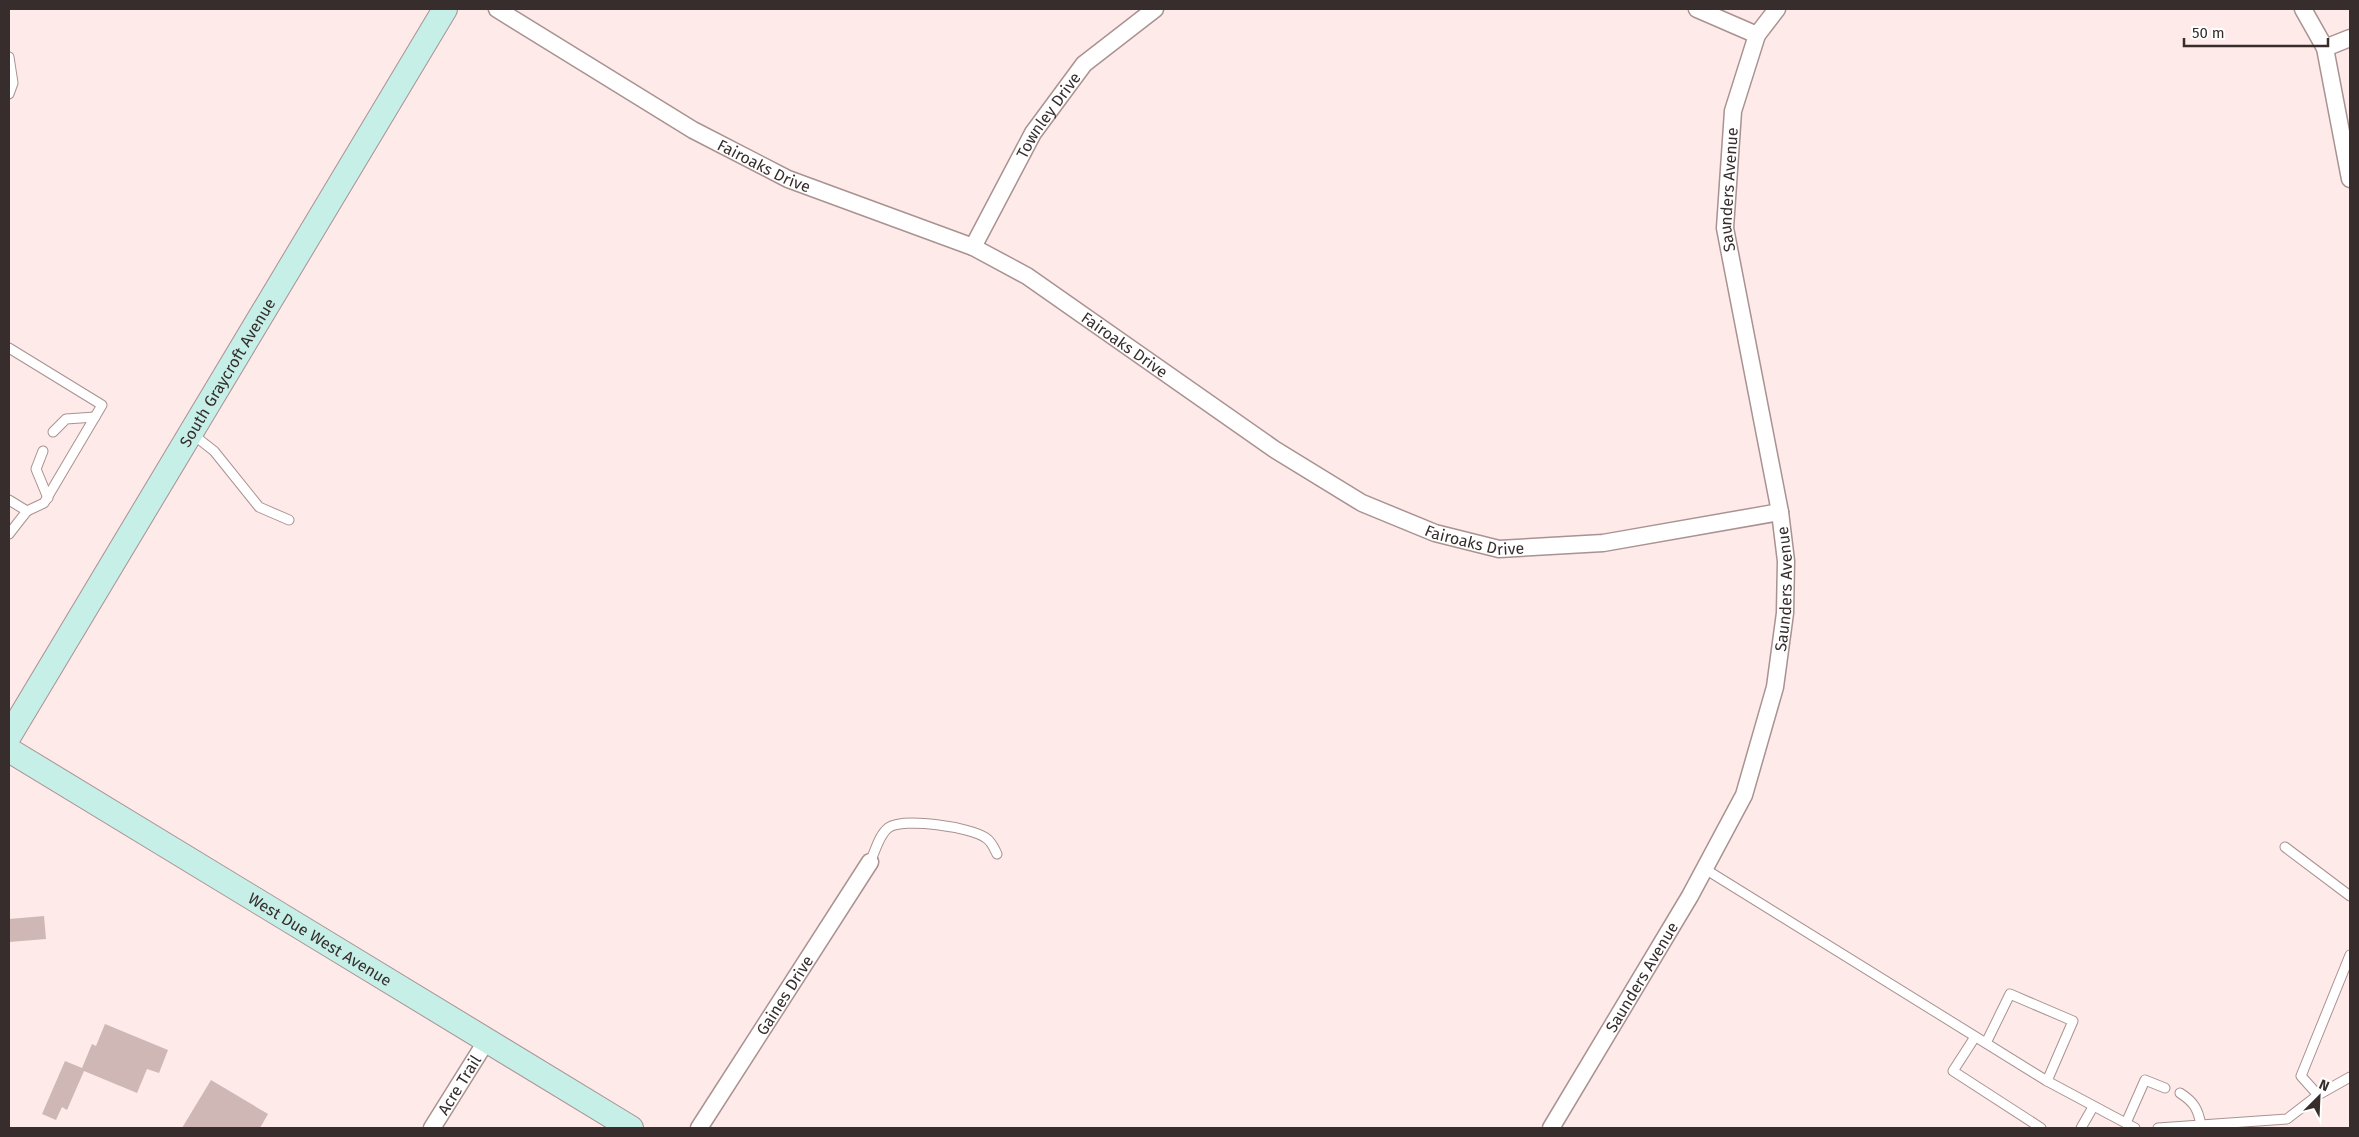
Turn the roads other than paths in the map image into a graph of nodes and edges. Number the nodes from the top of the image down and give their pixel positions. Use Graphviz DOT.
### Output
graph roads {
  1 [pos="445,9"];
  2 [pos="497,9"];
  3 [pos="1156,9"];
  4 [pos="1697,9"];
  5 [pos="1777,9"];
  6 [pos="2303,9"];
  7 [pos="1757,35"];
  8 [pos="2350,38"];
  9 [pos="2325,48"];
  10 [pos="9,57"];
  11 [pos="9,94"];
  12 [pos="2350,179"];
  13 [pos="973,247"];
  14 [pos="9,348"];
  15 [pos="95,417"];
  16 [pos="53,432"];
  17 [pos="190,433"];
  18 [pos="43,451"];
  19 [pos="48,498"];
  20 [pos="9,500"];
  21 [pos="27,511"];
  22 [pos="1780,512"];
  23 [pos="289,520"];
  24 [pos="9,534"];
  25 [pos="9,736"];
  26 [pos="9,750"];
  27 [pos="2285,847"];
  28 [pos="996,854"];
  29 [pos="870,862"];
  30 [pos="1705,870"];
  31 [pos="2350,896"];
  32 [pos="2350,955"];
  33 [pos="1975,1037"];
  34 [pos="487,1040"];
  35 [pos="1986,1043"];
  36 [pos="2350,1077"];
  37 [pos="2047,1081"];
  38 [pos="2165,1088"];
  39 [pos="2180,1094"];
  40 [pos="2318,1095"];
  41 [pos="2093,1107"];
  42 [pos="2126,1123"];
  43 [pos="2201,1125"];
  44 [pos="432,1128"];
  45 [pos="632,1128"];
  46 [pos="699,1128"];
  47 [pos="1551,1128"];
  48 [pos="2041,1128"];
  49 [pos="2081,1128"];
  50 [pos="2135,1128"];
  51 [pos="2158,1128"];
  1 -- 17 [label="main road, South Graycroft Avenue"];
  2 -- 13 [label="street, Fairoaks Drive"];
  3 -- 13 [label="street, Townley Drive"];
  4 -- 7 [label="street"];
  5 -- 7 [label="street, Saunders Avenue"];
  6 -- 9 [label="street"];
  7 -- 22 [label="street, Saunders Avenue"];
  8 -- 9 [label="street"];
  9 -- 12 [label="street"];
  10 -- 11 [label="lane"];
  13 -- 22 [label="street, Fairoaks Drive"];
  14 -- 15 [label="lane"];
  15 -- 16 [label="lane"];
  15 -- 19 [label="lane"];
  17 -- 23 [label="lane"];
  17 -- 25 [label="main road, South Graycroft Avenue"];
  18 -- 19 [label="lane"];
  19 -- 21 [label="lane"];
  20 -- 21 [label="lane"];
  21 -- 24 [label="lane"];
  22 -- 30 [label="street, Saunders Avenue"];
  26 -- 34 [label="main road, West Due West Avenue"];
  27 -- 31 [label="lane"];
  28 -- 29 [label="lane"];
  29 -- 46 [label="street, Gaines Drive"];
  30 -- 33 [label="lane"];
  30 -- 47 [label="street, Saunders Avenue"];
  32 -- 40 [label="lane"];
  33 -- 35 [label="lane"];
  33 -- 48 [label="lane"];
  34 -- 44 [label="street, Acre Trail"];
  34 -- 45 [label="main road, West Due West Avenue"];
  35 -- 37 [label="lane"];
  35 -- 37 [label="lane"];
  36 -- 40 [label="lane"];
  37 -- 41 [label="lane"];
  38 -- 42 [label="lane"];
  39 -- 43 [label="lane"];
  40 -- 43 [label="lane"];
  41 -- 42 [label="lane"];
  41 -- 49 [label="lane"];
  42 -- 50 [label="lane"];
  43 -- 51 [label="lane"];
}
